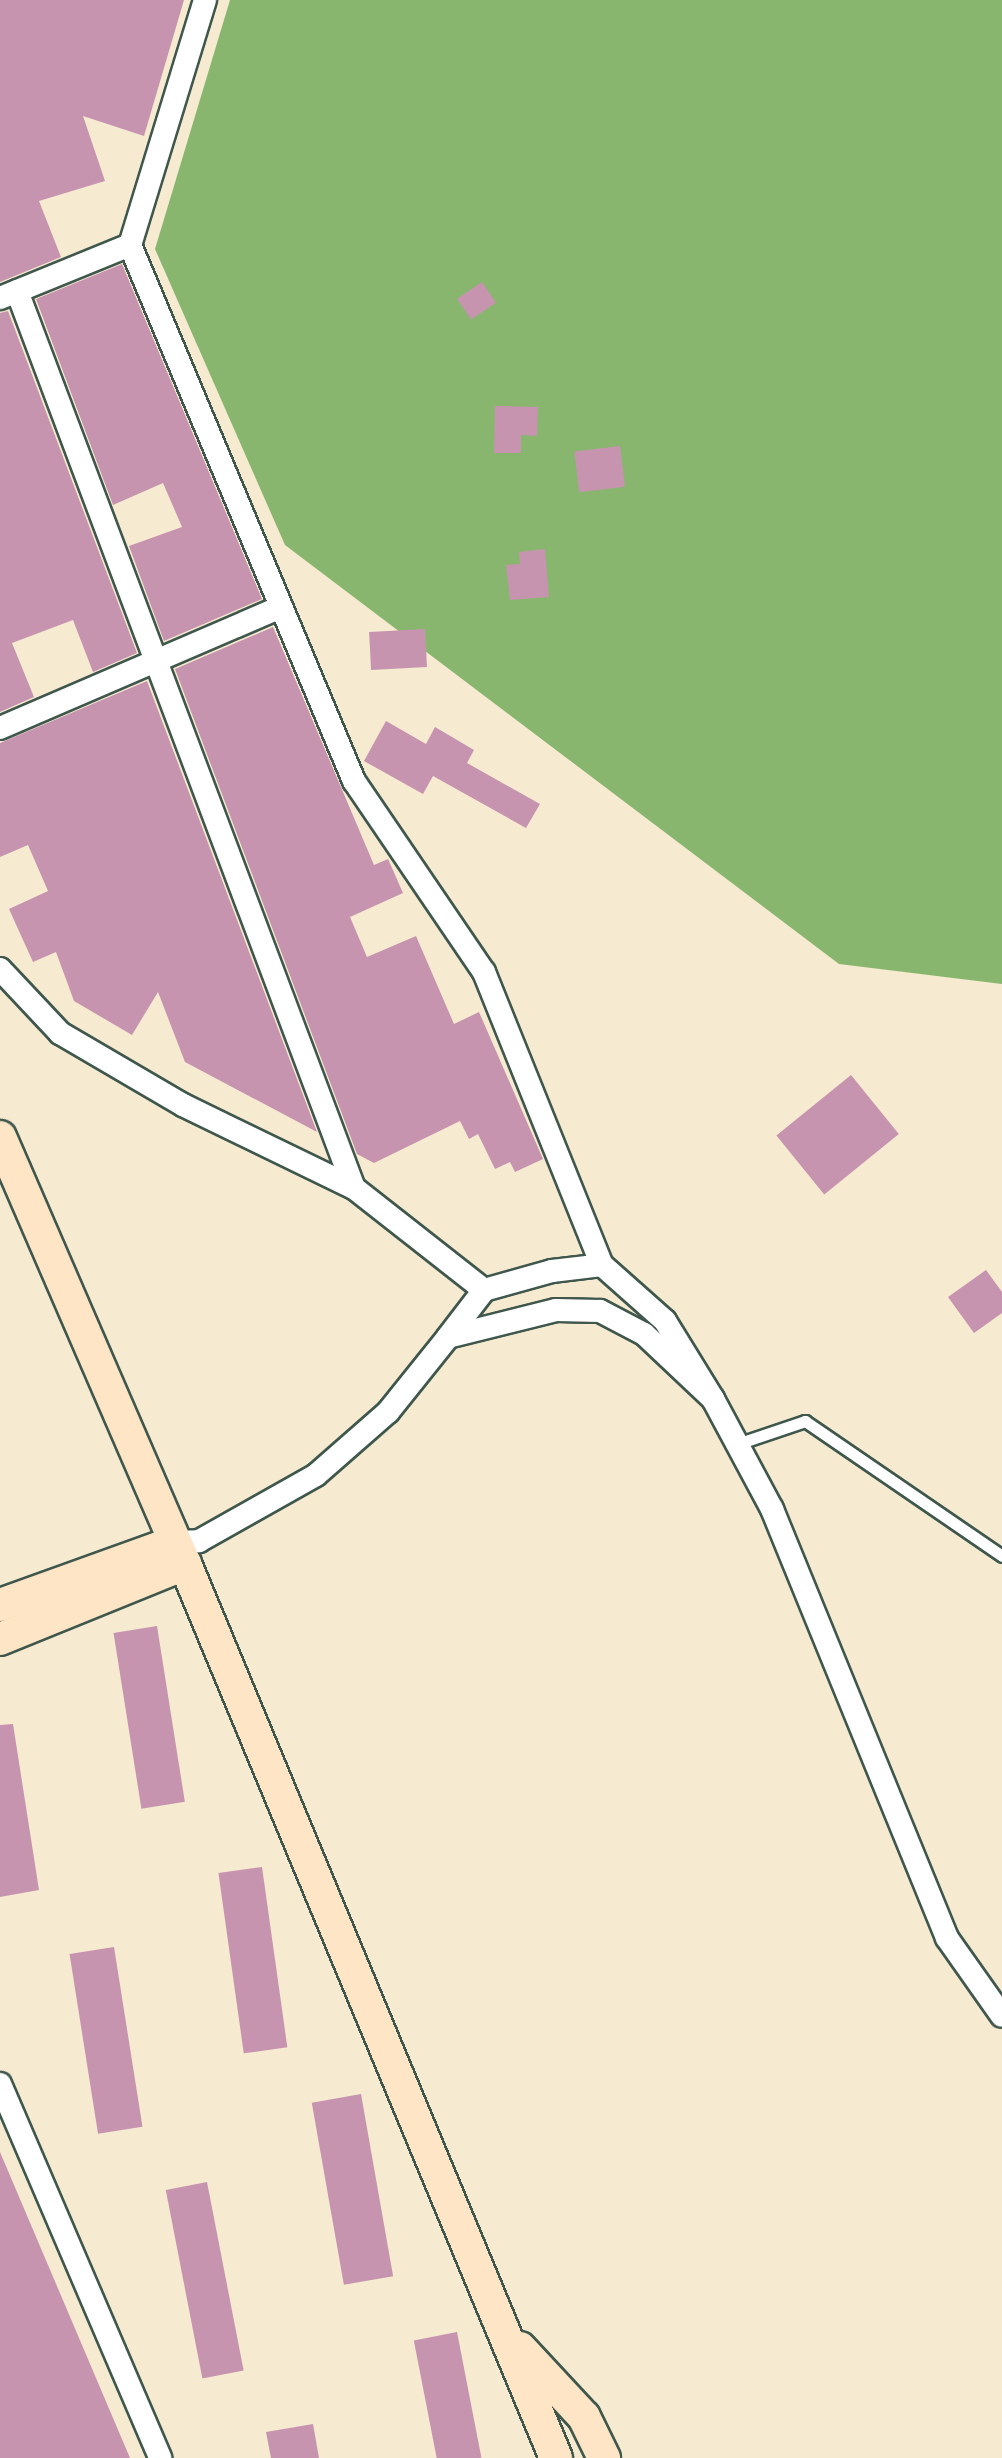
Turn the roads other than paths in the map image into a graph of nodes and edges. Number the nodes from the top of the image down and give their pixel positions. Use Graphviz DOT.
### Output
graph roads {
  1 [pos="205,0"];
  2 [pos="130,245"];
  3 [pos="8,295"];
  4 [pos="282,607"];
  5 [pos="156,660"];
  6 [pos="0,728"];
  7 [pos="0,969"];
  8 [pos="0,1137"];
  9 [pos="354,1188"];
  10 [pos="602,1265"];
  11 [pos="484,1290"];
  12 [pos="448,1337"];
  13 [pos="714,1400"];
  14 [pos="737,1444"];
  15 [pos="186,1549"];
  16 [pos="1002,1556"];
  17 [pos="0,1605"];
  18 [pos="0,1639"];
  19 [pos="1002,2016"];
  20 [pos="0,2084"];
  21 [pos="506,2334"];
  22 [pos="160,2458"];
  23 [pos="556,2458"];
  24 [pos="604,2458"];
  1 -- 2 [label="street"];
  2 -- 3 [label="street"];
  2 -- 4 [label="street"];
  3 -- 5 [label="street"];
  4 -- 5 [label="street"];
  4 -- 10 [label="street"];
  5 -- 6 [label="street"];
  5 -- 9 [label="street"];
  7 -- 9 [label="street"];
  8 -- 15 [label="main road"];
  9 -- 11 [label="street"];
  10 -- 11 [label="street"];
  10 -- 13 [label="street"];
  11 -- 12 [label="street"];
  12 -- 13 [label="street"];
  12 -- 15 [label="street"];
  13 -- 14 [label="street"];
  14 -- 16 [label="lane"];
  14 -- 19 [label="street"];
  15 -- 17 [label="main road"];
  15 -- 18 [label="main road"];
  15 -- 21 [label="main road"];
  20 -- 22 [label="street"];
  21 -- 23 [label="main road"];
  21 -- 24 [label="main road"];
}
